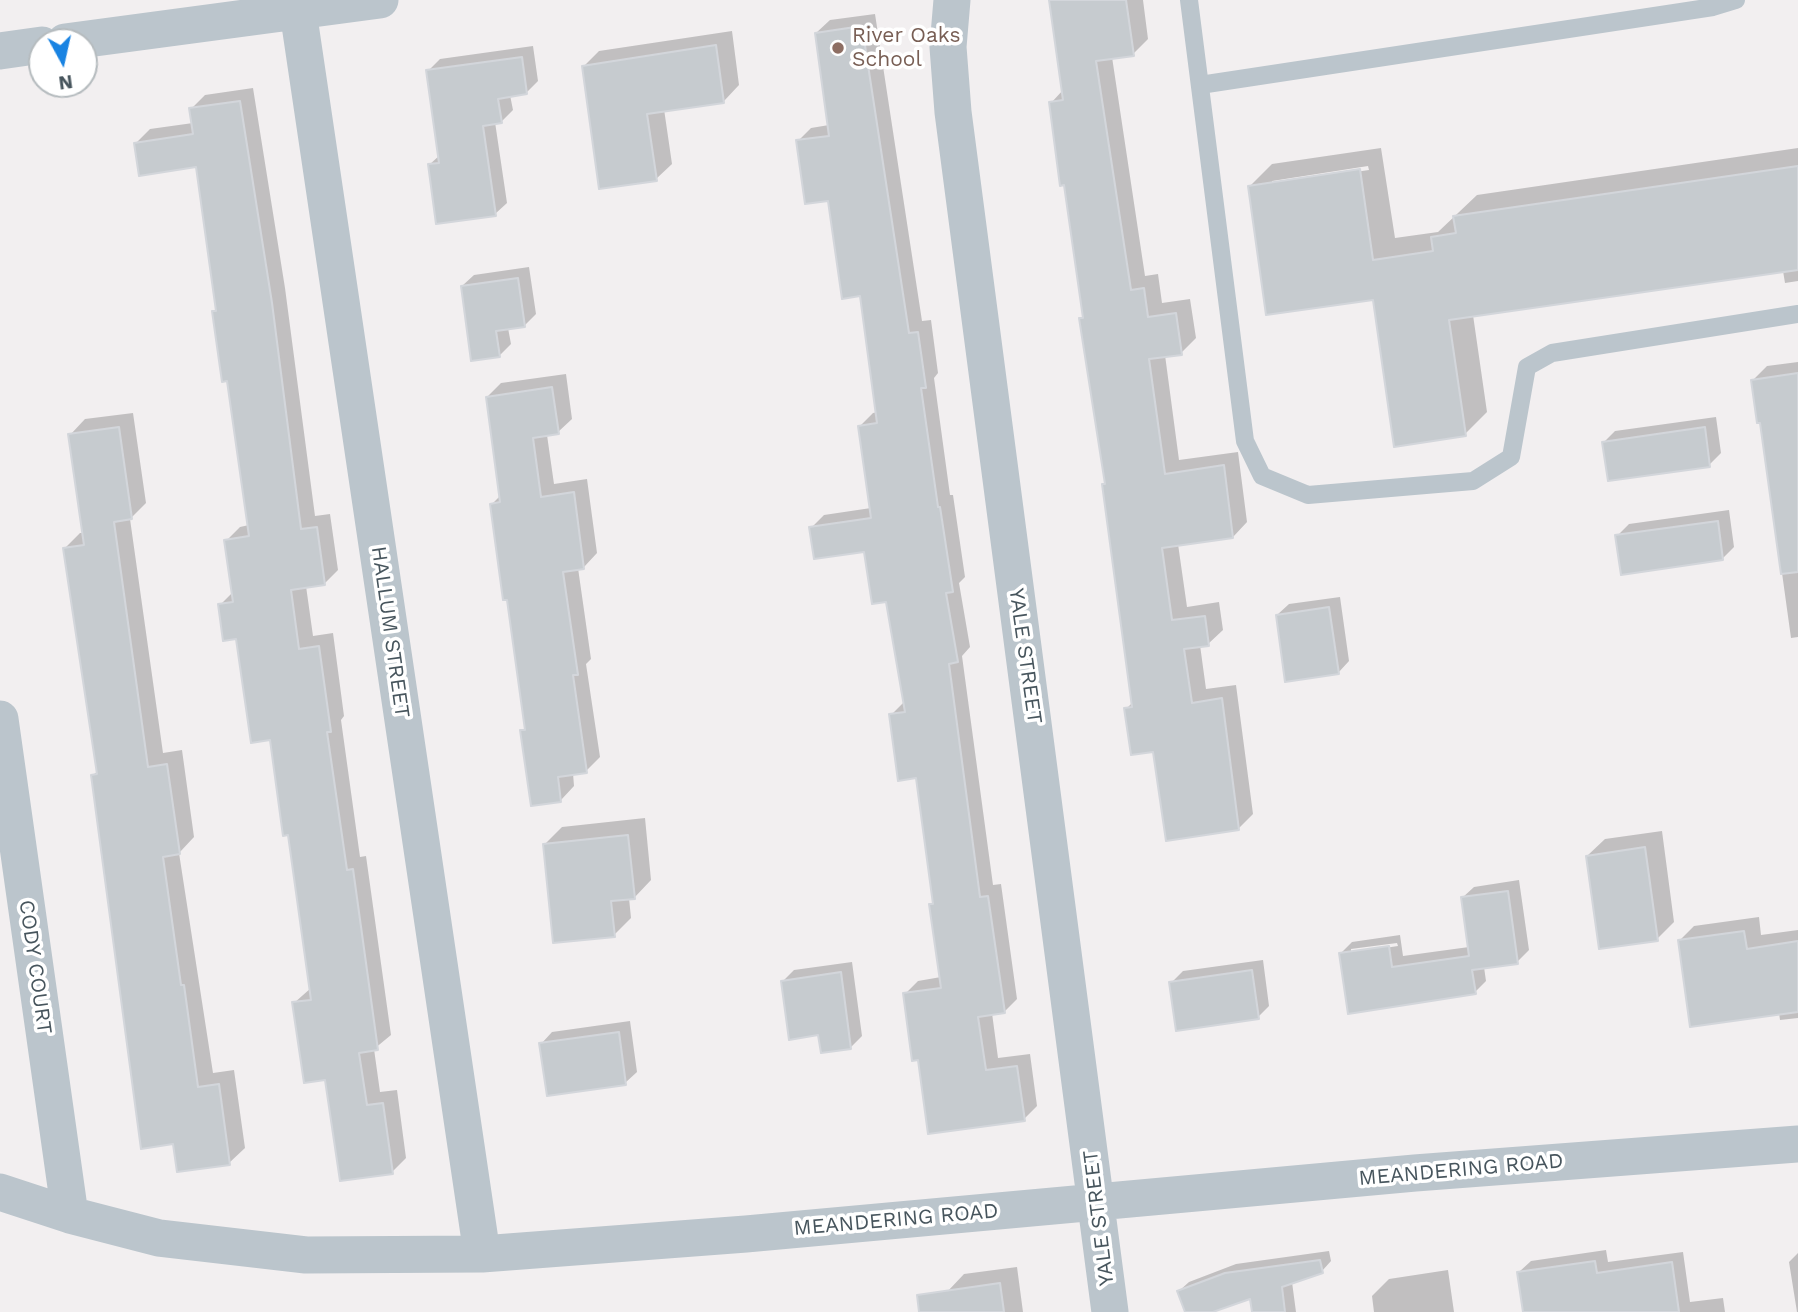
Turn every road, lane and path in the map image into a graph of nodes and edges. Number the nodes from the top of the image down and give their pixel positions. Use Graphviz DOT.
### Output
graph roads {
  1 [pos="380,0"];
  2 [pos="952,0"];
  3 [pos="1189,0"];
  4 [pos="1736,0"];
  5 [pos="237,9"];
  6 [pos="298,10"];
  7 [pos="98,36"];
  8 [pos="28,47"];
  9 [pos="0,51"];
  10 [pos="1200,85"];
  11 [pos="1798,314"];
  12 [pos="0,719"];
  13 [pos="1798,1143"];
  14 [pos="0,1192"];
  15 [pos="1097,1202"];
  16 [pos="70,1215"];
  17 [pos="482,1254"];
  18 [pos="1110,1312"];
  1 -- 6 [label="street"];
  2 -- 15 [label="street, YALE STREET"];
  3 -- 10 [label="lane"];
  4 -- 10 [label="lane"];
  5 -- 6 [label="street"];
  5 -- 7 [label="street"];
  6 -- 17 [label="street, HALLUM STREET"];
  8 -- 9 [label="street"];
  10 -- 11 [label="lane"];
  12 -- 16 [label="street, CODY COURT"];
  13 -- 15 [label="street, MEANDERING ROAD"];
  14 -- 16 [label="street, MEANDERING ROAD"];
  15 -- 17 [label="street, MEANDERING ROAD"];
  15 -- 18 [label="street, YALE STREET"];
  16 -- 17 [label="street, MEANDERING ROAD"];
}
